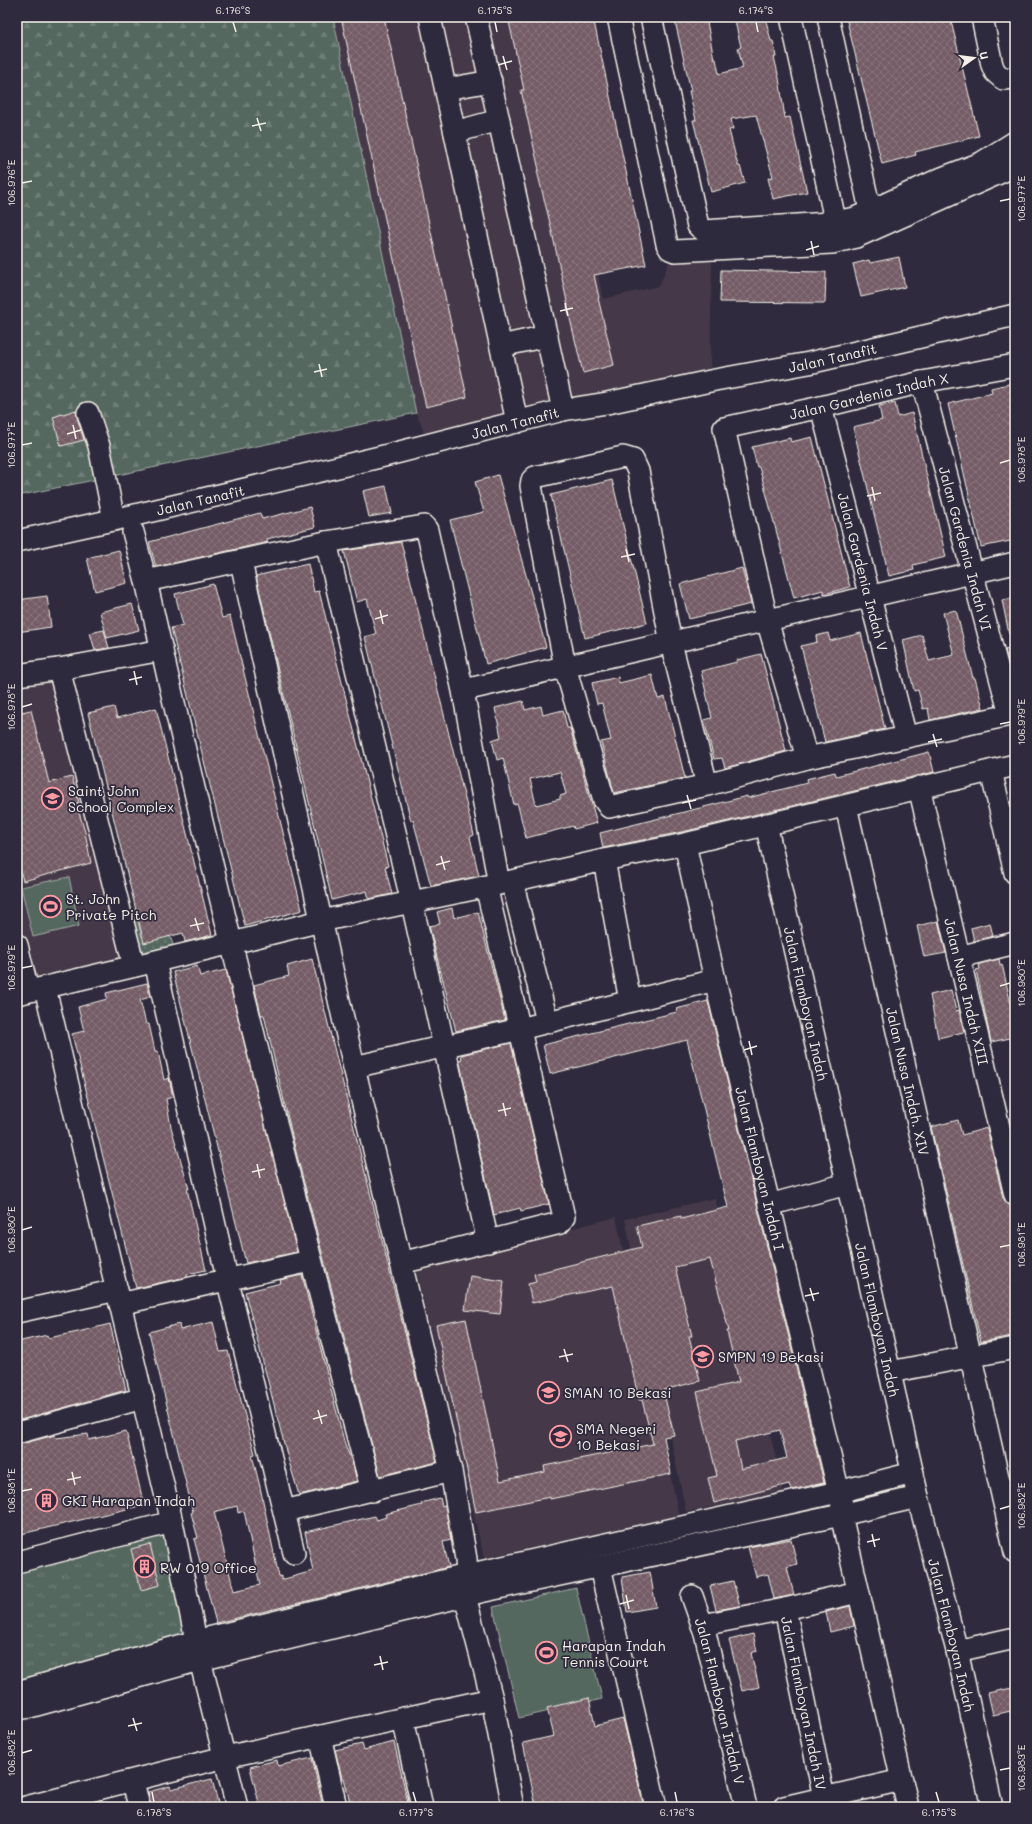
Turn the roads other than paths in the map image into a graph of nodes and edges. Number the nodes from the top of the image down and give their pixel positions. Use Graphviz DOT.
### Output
graph roads {
  1 [pos="430,17"];
  2 [pos="476,17"];
  3 [pos="618,17"];
  4 [pos="652,17"];
  5 [pos="791,17"];
  6 [pos="828,17"];
  7 [pos="982,17"];
  8 [pos="1015,78"];
  9 [pos="491,81"];
  10 [pos="446,89"];
  11 [pos="499,120"];
  12 [pos="455,132"];
  13 [pos="1015,142"];
  14 [pos="1015,166"];
  15 [pos="872,219"];
  16 [pos="700,229"];
  17 [pos="838,231"];
  18 [pos="670,249"];
  19 [pos="1015,315"];
  20 [pos="547,336"];
  21 [pos="501,346"];
  22 [pos="1015,365"];
  23 [pos="922,382"];
  24 [pos="820,407"];
  25 [pos="563,410"];
  26 [pos="88,413"];
  27 [pos="517,422"];
  28 [pos="114,520"];
  29 [pos="133,532"];
  30 [pos="17,541"];
  31 [pos="326,542"];
  32 [pos="241,562"];
  33 [pos="1015,563"];
  34 [pos="972,573"];
  35 [pos="146,581"];
  36 [pos="869,597"];
  37 [pos="767,620"];
  38 [pos="671,643"];
  39 [pos="162,650"];
  40 [pos="565,667"];
  41 [pos="60,670"];
  42 [pos="17,675"];
  43 [pos="473,688"];
  44 [pos="1013,714"];
  45 [pos="906,737"];
  46 [pos="807,758"];
  47 [pos="1015,765"];
  48 [pos="991,771"];
  49 [pos="707,785"];
  50 [pos="919,787"];
  51 [pos="846,806"];
  52 [pos="767,829"];
  53 [pos="685,844"];
  54 [pos="604,860"];
  55 [pos="1015,872"];
  56 [pos="499,884"];
  57 [pos="411,903"];
  58 [pos="321,921"];
  59 [pos="1015,943"];
  60 [pos="232,944"];
  61 [pos="17,945"];
  62 [pos="959,957"];
  63 [pos="155,962"];
  64 [pos="134,966"];
  65 [pos="715,980"];
  66 [pos="30,991"];
  67 [pos="630,1001"];
  68 [pos="547,1021"];
  69 [pos="520,1029"];
  70 [pos="444,1046"];
  71 [pos="354,1067"];
  72 [pos="847,1184"];
  73 [pos="1015,1195"];
  74 [pos="769,1205"];
  75 [pos="488,1242"];
  76 [pos="310,1261"];
  77 [pos="401,1263"];
  78 [pos="227,1278"];
  79 [pos="119,1297"];
  80 [pos="17,1312"];
  81 [pos="1015,1348"];
  82 [pos="971,1357"];
  83 [pos="890,1372"];
  84 [pos="143,1398"];
  85 [pos="17,1433"];
  86 [pos="452,1471"];
  87 [pos="913,1473"];
  88 [pos="372,1492"];
  89 [pos="838,1492"];
  90 [pos="918,1497"];
  91 [pos="284,1511"];
  92 [pos="842,1515"];
  93 [pos="172,1522"];
  94 [pos="1015,1552"];
  95 [pos="294,1553"];
  96 [pos="17,1562"];
  97 [pos="600,1567"];
  98 [pos="467,1575"];
  99 [pos="858,1592"];
  100 [pos="465,1596"];
  101 [pos="692,1596"];
  102 [pos="785,1609"];
  103 [pos="702,1625"];
  104 [pos="1015,1638"];
  105 [pos="198,1650"];
  106 [pos="957,1651"];
  107 [pos="17,1690"];
  108 [pos="492,1699"];
  109 [pos="17,1709"];
  110 [pos="403,1718"];
  111 [pos="320,1736"];
  112 [pos="225,1757"];
  113 [pos="902,1780"];
  114 [pos="133,1781"];
  115 [pos="824,1798"];
  116 [pos="50,1804"];
  117 [pos="26,1807"];
  118 [pos="139,1807"];
  119 [pos="237,1807"];
  120 [pos="336,1807"];
  121 [pos="422,1807"];
  122 [pos="513,1807"];
  123 [pos="656,1807"];
  124 [pos="746,1807"];
  125 [pos="784,1807"];
  126 [pos="908,1807"];
  127 [pos="992,1807"];
  1 -- 10 [label="street"];
  2 -- 9 [label="street"];
  3 -- 18 [label="street"];
  4 -- 16 [label="street"];
  5 -- 17 [label="street"];
  6 -- 15 [label="street"];
  7 -- 8 [label="street"];
  9 -- 10 [label="street"];
  9 -- 11 [label="street"];
  10 -- 12 [label="street"];
  11 -- 12 [label="street"];
  11 -- 20 [label="street"];
  12 -- 21 [label="street"];
  13 -- 15 [label="street"];
  14 -- 15 [label="street"];
  15 -- 17 [label="street"];
  16 -- 17 [label="street"];
  16 -- 18 [label="street"];
  17 -- 18 [label="street"];
  19 -- 25 [label="street, Jalan Tanafit"];
  20 -- 21 [label="street"];
  20 -- 25 [label="street"];
  21 -- 27 [label="street"];
  22 -- 23 [label="street, Jalan Gardenia Indah X"];
  23 -- 24 [label="street, Jalan Gardenia Indah X"];
  23 -- 34 [label="street, Jalan Gardenia Indah VI"];
  24 -- 36 [label="street, Jalan Gardenia Indah V"];
  24 -- 37 [label="street, Jalan Gardenia Indah X"];
  25 -- 27 [label="street, Jalan Tanafit"];
  26 -- 28 [label="street"];
  27 -- 28 [label="street, Jalan Tanafit"];
  28 -- 30 [label="street, Jalan Tanafit"];
  29 -- 35 [label="street"];
  31 -- 32 [label="street"];
  31 -- 56 [label="street"];
  31 -- 57 [label="street"];
  32 -- 35 [label="street"];
  32 -- 58 [label="street"];
  33 -- 34 [label="street"];
  34 -- 36 [label="street"];
  34 -- 44 [label="street, Jalan Gardenia Indah VI"];
  35 -- 39 [label="street"];
  36 -- 37 [label="street"];
  36 -- 45 [label="street, Jalan Gardenia Indah V"];
  37 -- 38 [label="street"];
  37 -- 46 [label="street"];
  38 -- 40 [label="street"];
  38 -- 40 [label="street"];
  38 -- 49 [label="street"];
  39 -- 41 [label="street"];
  39 -- 60 [label="street"];
  40 -- 43 [label="street"];
  40 -- 49 [label="street"];
  41 -- 42 [label="street"];
  41 -- 64 [label="street"];
  44 -- 45 [label="street"];
  45 -- 46 [label="street"];
  46 -- 49 [label="street"];
  47 -- 48 [label="street"];
  48 -- 50 [label="street"];
  48 -- 55 [label="street"];
  50 -- 51 [label="street"];
  50 -- 62 [label="street, Jalan Nusa Indah XIII"];
  51 -- 52 [label="street"];
  51 -- 82 [label="street, Jalan Nusa Indah. XIV"];
  52 -- 53 [label="street"];
  52 -- 72 [label="street, Jalan Flamboyan Indah"];
  53 -- 54 [label="street"];
  53 -- 65 [label="street, Jalan Flamboyan Indah I"];
  54 -- 56 [label="street"];
  54 -- 67 [label="street"];
  56 -- 57 [label="street"];
  56 -- 68 [label="street"];
  56 -- 69 [label="street"];
  57 -- 58 [label="street"];
  57 -- 70 [label="street"];
  58 -- 60 [label="street"];
  58 -- 71 [label="street"];
  59 -- 62 [label="street"];
  60 -- 63 [label="street"];
  60 -- 76 [label="street"];
  61 -- 66 [label="street"];
  62 -- 73 [label="street, Jalan Nusa Indah XIII"];
  63 -- 64 [label="street"];
  63 -- 78 [label="street"];
  64 -- 66 [label="street"];
  65 -- 67 [label="street"];
  65 -- 74 [label="street, Jalan Flamboyan Indah I"];
  66 -- 79 [label="street"];
  67 -- 68 [label="street"];
  68 -- 69 [label="street"];
  69 -- 70 [label="street"];
  69 -- 75 [label="street"];
  70 -- 71 [label="street"];
  70 -- 75 [label="street"];
  71 -- 77 [label="street"];
  72 -- 74 [label="street"];
  72 -- 83 [label="street, Jalan Flamboyan Indah"];
  74 -- 89 [label="street, Jalan Flamboyan Indah I"];
  75 -- 77 [label="street"];
  76 -- 78 [label="street"];
  76 -- 88 [label="street"];
  77 -- 86 [label="street"];
  78 -- 79 [label="street"];
  78 -- 91 [label="street"];
  79 -- 80 [label="street"];
  79 -- 84 [label="street"];
  81 -- 82 [label="street"];
  82 -- 83 [label="street"];
  82 -- 94 [label="street, Jalan Nusa Indah. XIV"];
  83 -- 87 [label="street, Jalan Flamboyan Indah"];
  84 -- 85 [label="street"];
  84 -- 93 [label="street"];
  86 -- 88 [label="street"];
  86 -- 98 [label="street"];
  87 -- 89 [label="street"];
  87 -- 90 [label="street, Jalan Flamboyan Indah"];
  88 -- 91 [label="street"];
  89 -- 92 [label="street, Jalan Flamboyan Indah I"];
  89 -- 98 [label="street"];
  90 -- 92 [label="street"];
  90 -- 106 [label="street, Jalan Flamboyan Indah"];
  91 -- 95 [label="street"];
  92 -- 97 [label="street"];
  92 -- 99 [label="street, Jalan Flamboyan Indah I"];
  93 -- 96 [label="street"];
  93 -- 105 [label="street"];
  97 -- 100 [label="street"];
  97 -- 123 [label="street"];
  98 -- 100 [label="street"];
  98 -- 105 [label="street"];
  99 -- 102 [label="street"];
  99 -- 113 [label="street, Jalan Flamboyan Indah I"];
  100 -- 105 [label="street"];
  100 -- 108 [label="street"];
  101 -- 103 [label="street, Jalan Flamboyan Indah V"];
  102 -- 103 [label="street"];
  102 -- 115 [label="street, Jalan Flamboyan Indah IV"];
  103 -- 124 [label="street, Jalan Flamboyan Indah V"];
  104 -- 106 [label="street"];
  105 -- 107 [label="street"];
  105 -- 109 [label="street"];
  105 -- 112 [label="street"];
  106 -- 127 [label="street, Jalan Flamboyan Indah"];
  108 -- 110 [label="street"];
  108 -- 122 [label="street"];
  110 -- 111 [label="street"];
  110 -- 121 [label="street"];
  111 -- 112 [label="street"];
  111 -- 120 [label="street"];
  112 -- 114 [label="street"];
  112 -- 119 [label="street"];
  113 -- 115 [label="street"];
  113 -- 126 [label="street, Jalan Flamboyan Indah I"];
  114 -- 116 [label="street"];
  114 -- 118 [label="street"];
  115 -- 125 [label="street"];
  116 -- 117 [label="street"];
}
